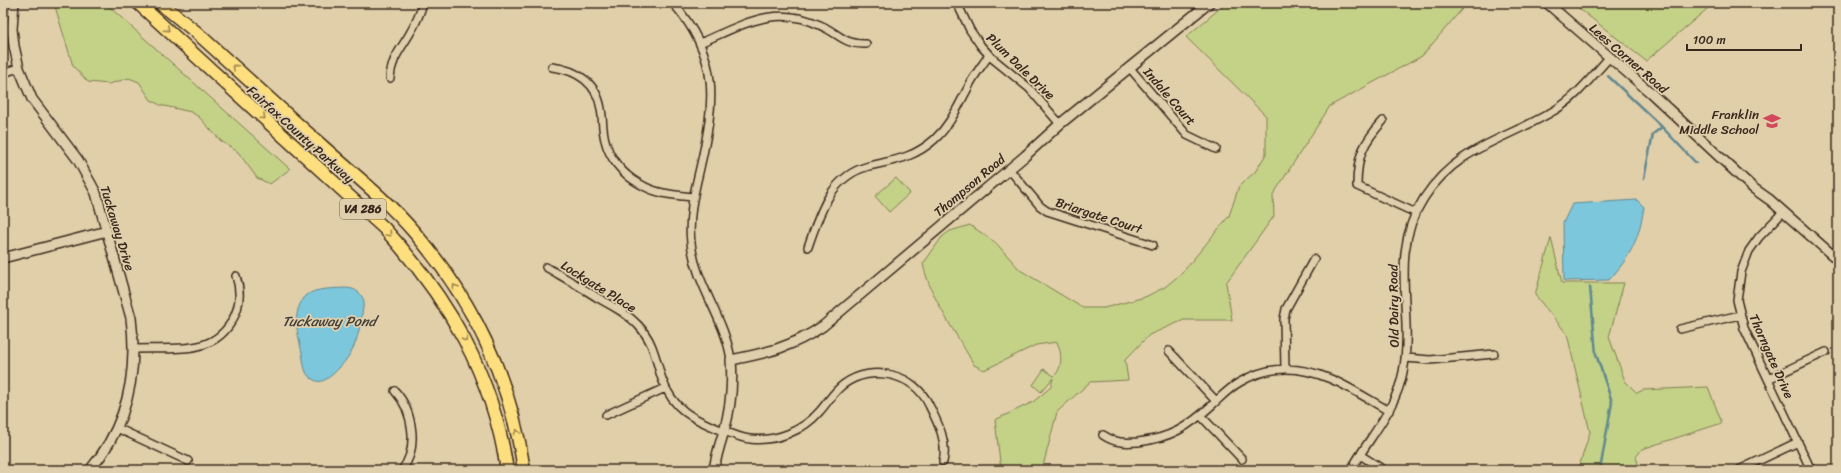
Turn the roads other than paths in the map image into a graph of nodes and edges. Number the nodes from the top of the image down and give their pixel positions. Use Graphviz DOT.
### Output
graph roads {
  1 [pos="14,3"];
  2 [pos="138,3"];
  3 [pos="160,3"];
  4 [pos="423,3"];
  5 [pos="673,3"];
  6 [pos="957,3"];
  7 [pos="1209,3"];
  8 [pos="1547,3"];
  9 [pos="700,43"];
  10 [pos="866,44"];
  11 [pos="989,55"];
  12 [pos="1609,58"];
  13 [pos="552,67"];
  14 [pos="1129,67"];
  15 [pos="19,68"];
  16 [pos="3,73"];
  17 [pos="390,78"];
  18 [pos="1383,121"];
  19 [pos="1060,124"];
  20 [pos="1216,149"];
  21 [pos="1009,169"];
  22 [pos="693,197"];
  23 [pos="1783,212"];
  24 [pos="1416,213"];
  25 [pos="107,231"];
  26 [pos="1153,245"];
  27 [pos="808,247"];
  28 [pos="3,258"];
  29 [pos="1314,258"];
  30 [pos="1838,260"];
  31 [pos="546,267"];
  32 [pos="236,276"];
  33 [pos="1740,315"];
  34 [pos="1680,329"];
  35 [pos="134,348"];
  36 [pos="1169,351"];
  37 [pos="1826,352"];
  38 [pos="1494,354"];
  39 [pos="1406,358"];
  40 [pos="731,360"];
  41 [pos="1285,369"];
  42 [pos="1768,379"];
  43 [pos="665,388"];
  44 [pos="395,391"];
  45 [pos="1216,401"];
  46 [pos="1389,411"];
  47 [pos="606,415"];
  48 [pos="1201,416"];
  49 [pos="117,428"];
  50 [pos="724,431"];
  51 [pos="1103,435"];
  52 [pos="1798,442"];
  53 [pos="1360,455"];
  54 [pos="1242,459"];
  55 [pos="188,461"];
  56 [pos="943,462"];
  57 [pos="90,470"];
  58 [pos="402,470"];
  59 [pos="507,470"];
  60 [pos="524,470"];
  61 [pos="714,470"];
  62 [pos="1351,470"];
  63 [pos="1384,470"];
  64 [pos="1739,470"];
  65 [pos="1812,470"];
  1 -- 15 [label="street, Tuckaway Drive"];
  2 -- 59 [label="highway, Fairfax County Parkway / VA 286, one-way"];
  60 -- 3 [label="highway, Fairfax County Parkway / VA 286, one-way"];
  4 -- 17 [label="street"];
  5 -- 9 [label="street"];
  6 -- 11 [label="street, Plum Dale Drive"];
  7 -- 14 [label="street, Thompson Road"];
  8 -- 12 [label="street, Lees Corner Road"];
  9 -- 10 [label="street"];
  9 -- 22 [label="street"];
  11 -- 19 [label="street, Plum Dale Drive"];
  11 -- 27 [label="street"];
  12 -- 23 [label="street, Lees Corner Road"];
  12 -- 24 [label="street, Old Dairy Road"];
  13 -- 22 [label="street"];
  14 -- 19 [label="street, Thompson Road"];
  14 -- 20 [label="street, Indale Court"];
  15 -- 16 [label="street"];
  15 -- 25 [label="street, Tuckaway Drive"];
  18 -- 24 [label="street"];
  19 -- 21 [label="street, Thompson Road"];
  21 -- 26 [label="street, Briargate Court"];
  21 -- 40 [label="street, Thompson Road"];
  22 -- 40 [label="street"];
  23 -- 30 [label="street, Lees Corner Road"];
  23 -- 33 [label="street, Thorngate Drive"];
  24 -- 39 [label="street, Old Dairy Road"];
  25 -- 28 [label="street"];
  25 -- 35 [label="street, Tuckaway Drive"];
  29 -- 41 [label="street"];
  31 -- 43 [label="street, Lockgate Place"];
  32 -- 35 [label="street"];
  33 -- 34 [label="street"];
  33 -- 42 [label="street, Thorngate Drive"];
  35 -- 49 [label="street, Tuckaway Drive"];
  36 -- 45 [label="street"];
  37 -- 42 [label="street"];
  38 -- 39 [label="street"];
  39 -- 46 [label="street, Old Dairy Road"];
  40 -- 50 [label="street"];
  41 -- 45 [label="street"];
  41 -- 46 [label="street"];
  42 -- 52 [label="street, Thorngate Drive"];
  43 -- 47 [label="street"];
  43 -- 50 [label="street, Lockgate Place"];
  44 -- 58 [label="street"];
  45 -- 48 [label="street"];
  46 -- 53 [label="street, Old Dairy Road"];
  48 -- 51 [label="street"];
  48 -- 54 [label="street"];
  49 -- 55 [label="street"];
  49 -- 57 [label="street, Tuckaway Drive"];
  50 -- 56 [label="street, Lockgate Place"];
  50 -- 61 [label="street"];
  52 -- 64 [label="street"];
  52 -- 65 [label="street, Thorngate Drive"];
  53 -- 62 [label="street, Old Dairy Road"];
  53 -- 63 [label="street"];
}
